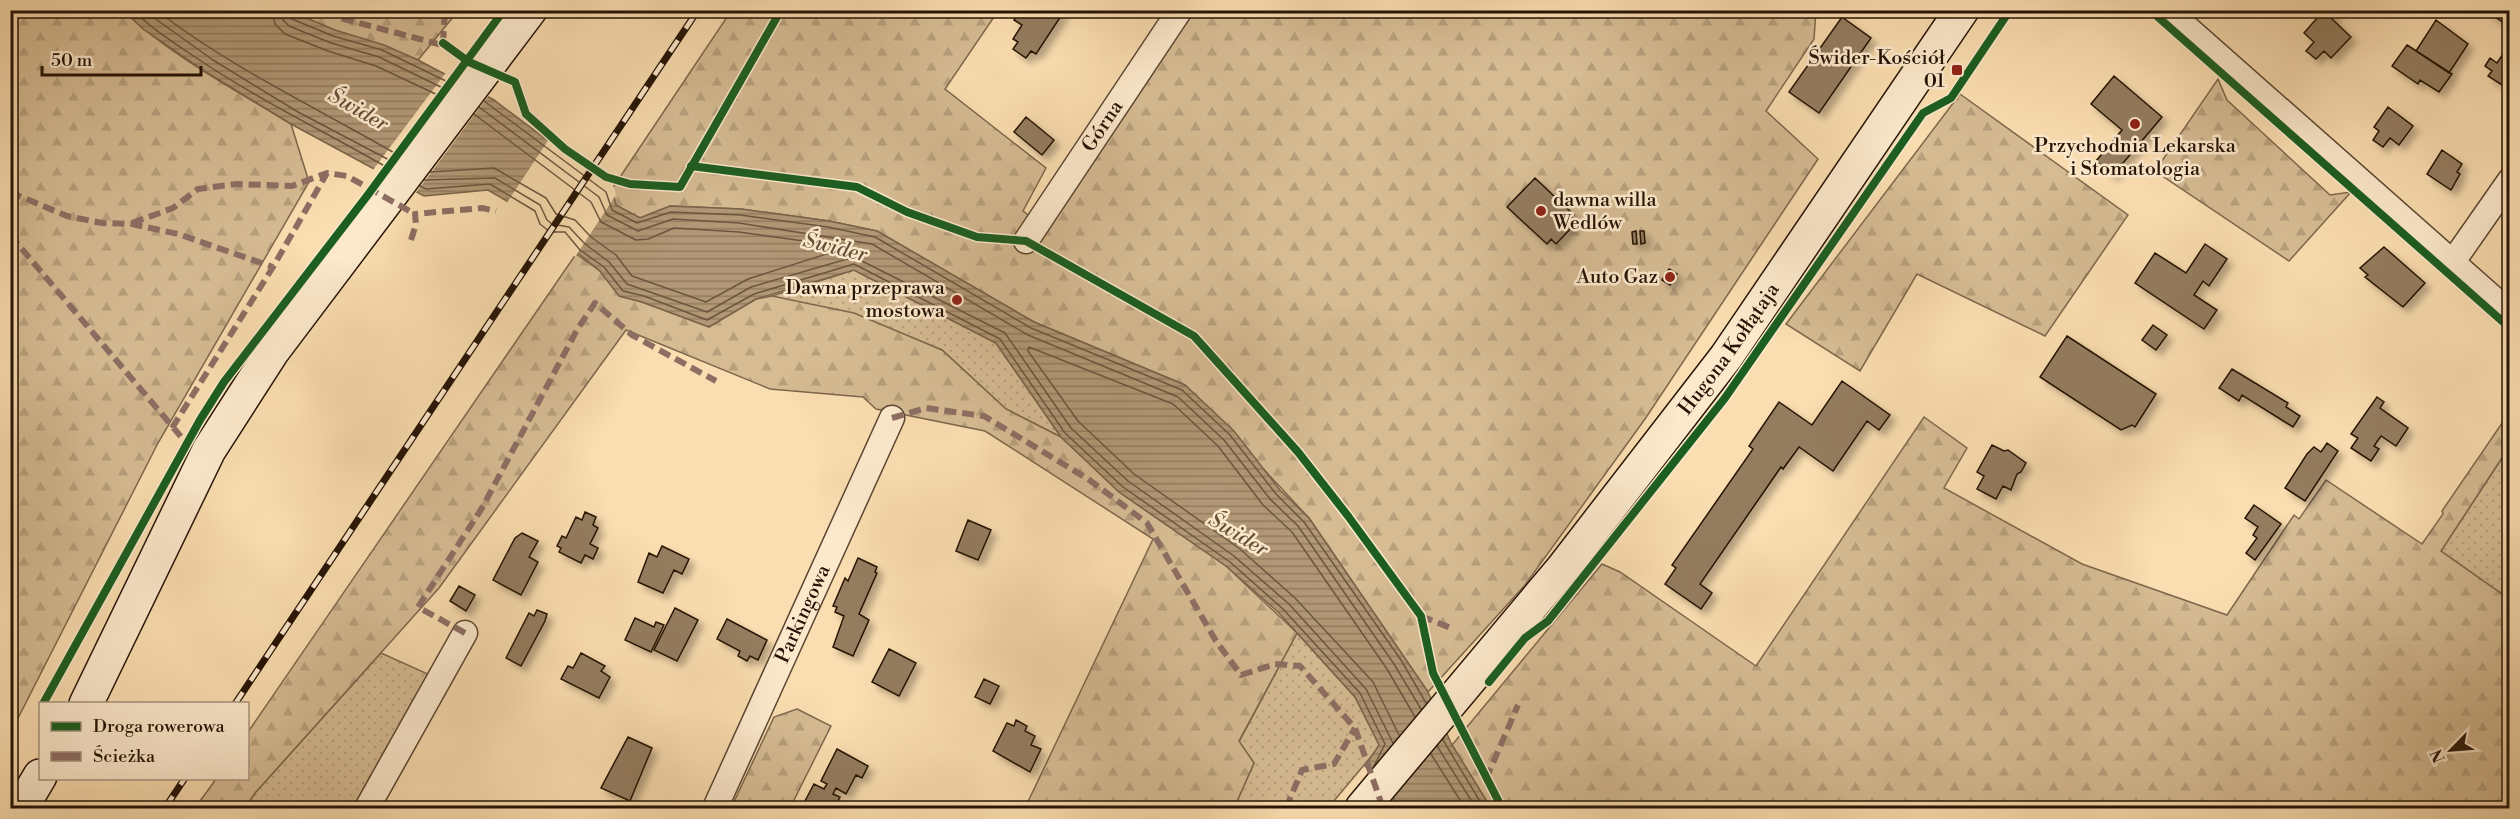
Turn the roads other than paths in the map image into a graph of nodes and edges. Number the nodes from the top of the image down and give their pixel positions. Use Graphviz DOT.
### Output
graph roads {
  1 [pos="530,10"];
  2 [pos="1180,10"];
  3 [pos="1962,10"];
  4 [pos="2167,10"];
  5 [pos="2510,180"];
  6 [pos="1026,241"];
  7 [pos="2452,263"];
  8 [pos="2510,313"];
  9 [pos="892,418"];
  10 [pos="465,633"];
  11 [pos="87,700"];
  12 [pos="39,778"];
  13 [pos="53,780"];
  14 [pos="21,808"];
  15 [pos="41,808"];
  16 [pos="367,808"];
  17 [pos="715,808"];
  18 [pos="1362,808"];
  1 -- 11 [label="main road"];
  2 -- 6 [label="street, Górna"];
  3 -- 18 [label="main road, Hugona Kołłątaja"];
  4 -- 7 [label="street"];
  5 -- 7 [label="street"];
  7 -- 8 [label="street"];
  9 -- 17 [label="street, Parkingowa"];
  10 -- 16 [label="street"];
  12 -- 14 [label="main road"];
  13 -- 15 [label="main road"];
}
